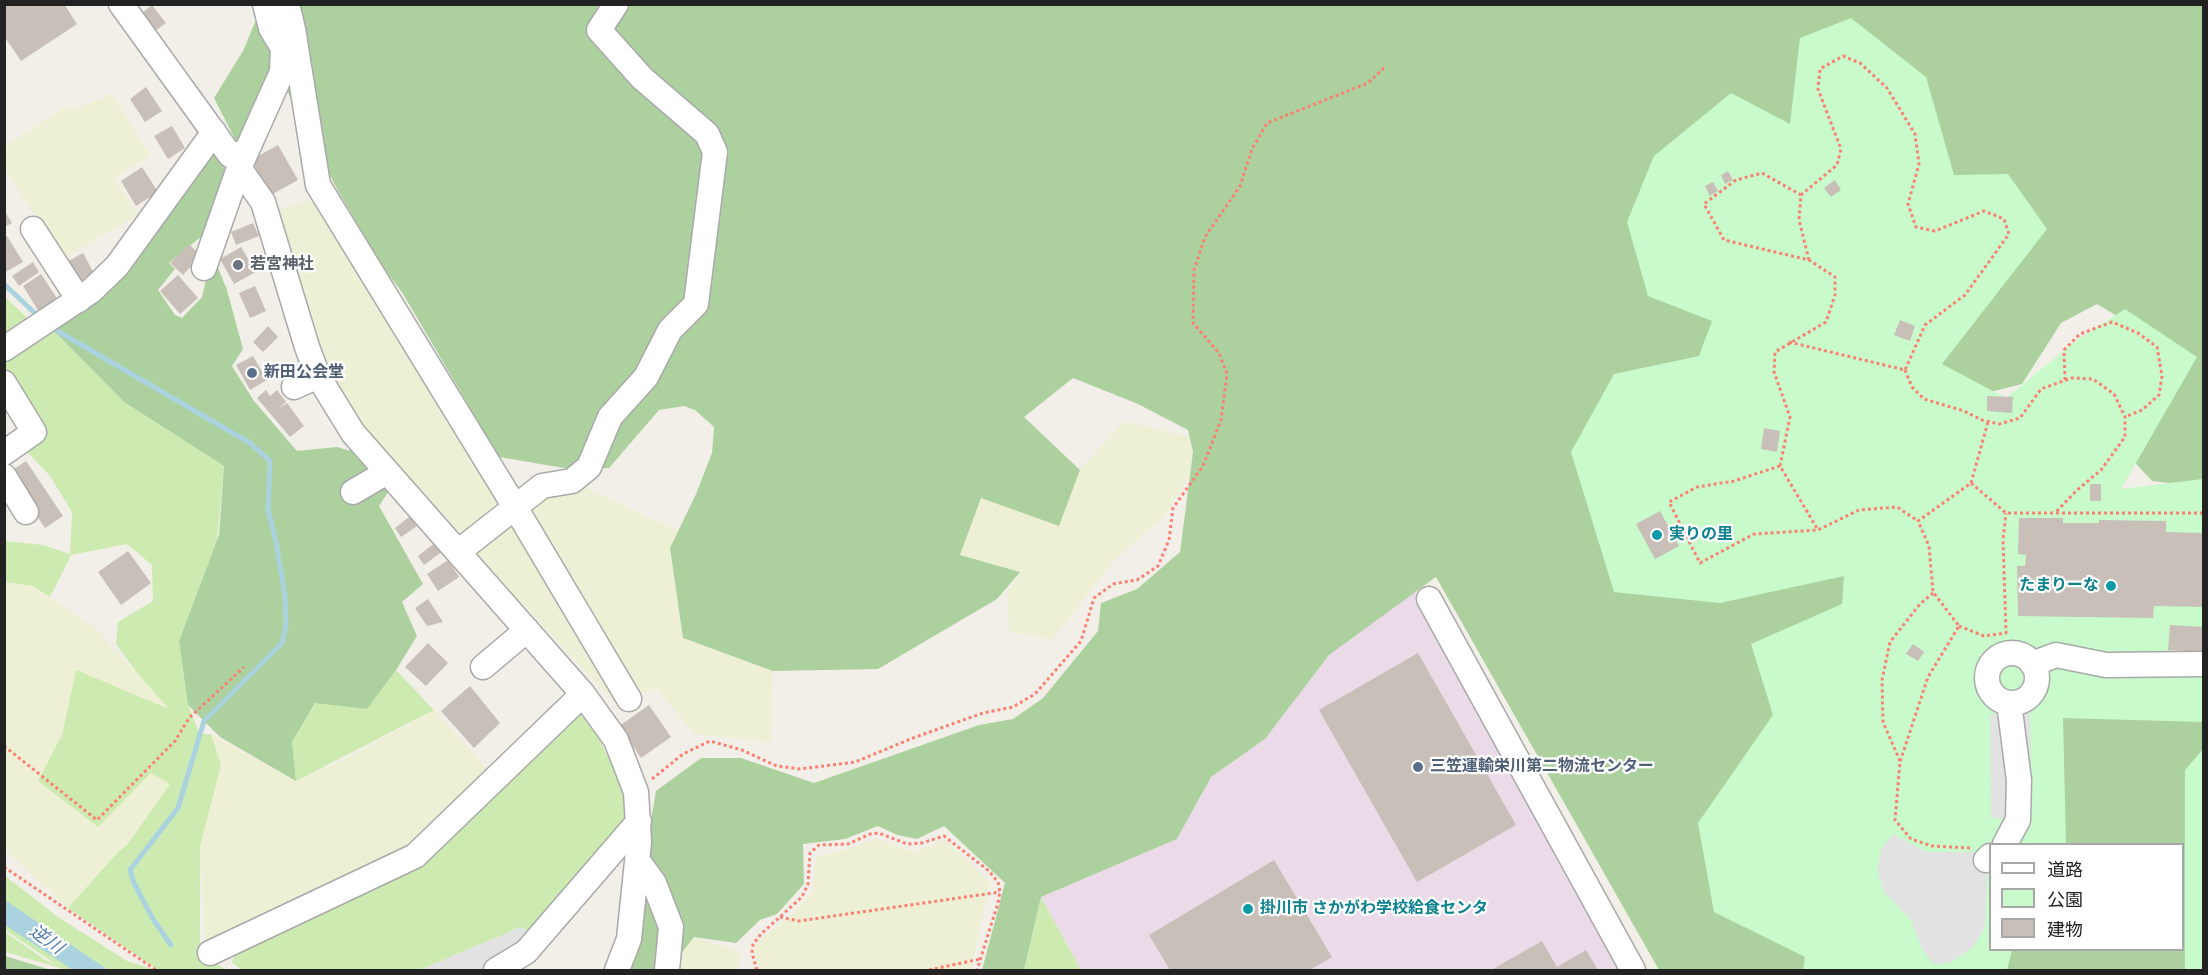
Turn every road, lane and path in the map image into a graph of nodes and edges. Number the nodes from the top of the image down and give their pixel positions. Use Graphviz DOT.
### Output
graph roads {
  1 [pos="121,4"];
  2 [pos="265,4"];
  3 [pos="287,4"];
  4 [pos="616,4"];
  5 [pos="1386,66"];
  6 [pos="214,132"];
  7 [pos="239,168"];
  8 [pos="1801,195"];
  9 [pos="33,229"];
  10 [pos="1809,260"];
  11 [pos="204,267"];
  12 [pos="70,305"];
  13 [pos="1789,342"];
  14 [pos="4,349"];
  15 [pos="1905,370"];
  16 [pos="318,376"];
  17 [pos="2065,380"];
  18 [pos="4,383"];
  19 [pos="294,387"];
  20 [pos="2125,417"];
  21 [pos="1988,422"];
  22 [pos="4,453"];
  23 [pos="1780,466"];
  24 [pos="387,472"];
  25 [pos="4,477"];
  26 [pos="1971,483"];
  27 [pos="352,492"];
  28 [pos="515,507"];
  29 [pos="26,512"];
  30 [pos="2006,513"];
  31 [pos="2055,513"];
  32 [pos="2204,513"];
  33 [pos="1918,522"];
  34 [pos="1818,530"];
  35 [pos="458,552"];
  36 [pos="1933,592"];
  37 [pos="1429,600"];
  38 [pos="1959,626"];
  39 [pos="527,630"];
  40 [pos="2032,664"];
  41 [pos="2204,664"];
  42 [pos="244,667"];
  43 [pos="483,667"];
  44 [pos="583,694"];
  45 [pos="629,699"];
  46 [pos="2009,703"];
  47 [pos="4,746"];
  48 [pos="1900,762"];
  49 [pos="636,792"];
  50 [pos="639,821"];
  51 [pos="2006,843"];
  52 [pos="1986,855"];
  53 [pos="638,861"];
  54 [pos="4,867"];
  55 [pos="1000,892"];
  56 [pos="780,917"];
  57 [pos="210,953"];
  58 [pos="981,958"];
  59 [pos="156,970"];
  60 [pos="496,970"];
  61 [pos="617,970"];
  62 [pos="668,970"];
  63 [pos="757,970"];
  64 [pos="929,970"];
  65 [pos="977,970"];
  66 [pos="1633,970"];
  1 -- 6 [label="street"];
  2 -- 7 [label="street"];
  3 -- 28 [label="street"];
  4 -- 28 [label="street"];
  5 -- 49 [label="path"];
  6 -- 7 [label="street"];
  6 -- 12 [label="street"];
  7 -- 11 [label="street"];
  7 -- 16 [label="street"];
  8 -- 10 [label="path"];
  8 -- 10 [label="path"];
  8 -- 15 [label="path"];
  9 -- 12 [label="street"];
  10 -- 13 [label="path"];
  12 -- 14 [label="street"];
  13 -- 15 [label="path"];
  13 -- 23 [label="path"];
  15 -- 21 [label="path"];
  16 -- 19 [label="street"];
  16 -- 24 [label="street"];
  17 -- 20 [label="path"];
  17 -- 20 [label="path"];
  17 -- 21 [label="path"];
  18 -- 22 [label="street"];
  20 -- 31 [label="path"];
  21 -- 26 [label="path"];
  23 -- 34 [label="path"];
  23 -- 34 [label="path"];
  24 -- 27 [label="street"];
  24 -- 35 [label="street"];
  25 -- 29 [label="street"];
  26 -- 30 [label="path"];
  26 -- 33 [label="path"];
  28 -- 35 [label="street"];
  28 -- 45 [label="street"];
  30 -- 31 [label="path"];
  30 -- 38 [label="path"];
  31 -- 32 [label="path"];
  33 -- 34 [label="path"];
  33 -- 36 [label="path"];
  35 -- 39 [label="street"];
  36 -- 38 [label="path"];
  36 -- 48 [label="path"];
  37 -- 66 [label="street"];
  38 -- 48 [label="path"];
  39 -- 43 [label="street"];
  39 -- 44 [label="street"];
  40 -- 41 [label="street"];
  40 -- 46 [label="street"];
  40 -- 46 [label="street"];
  42 -- 47 [label="path"];
  44 -- 49 [label="street"];
  44 -- 57 [label="street"];
  46 -- 51 [label="street"];
  48 -- 52 [label="path"];
  49 -- 50 [label="street"];
  50 -- 53 [label="street"];
  50 -- 60 [label="street"];
  53 -- 61 [label="street"];
  53 -- 62 [label="street"];
  54 -- 59 [label="path"];
  55 -- 56 [label="path"];
  55 -- 56 [label="path"];
  55 -- 58 [label="path"];
  56 -- 63 [label="path"];
  58 -- 64 [label="path"];
  58 -- 65 [label="path"];
}
